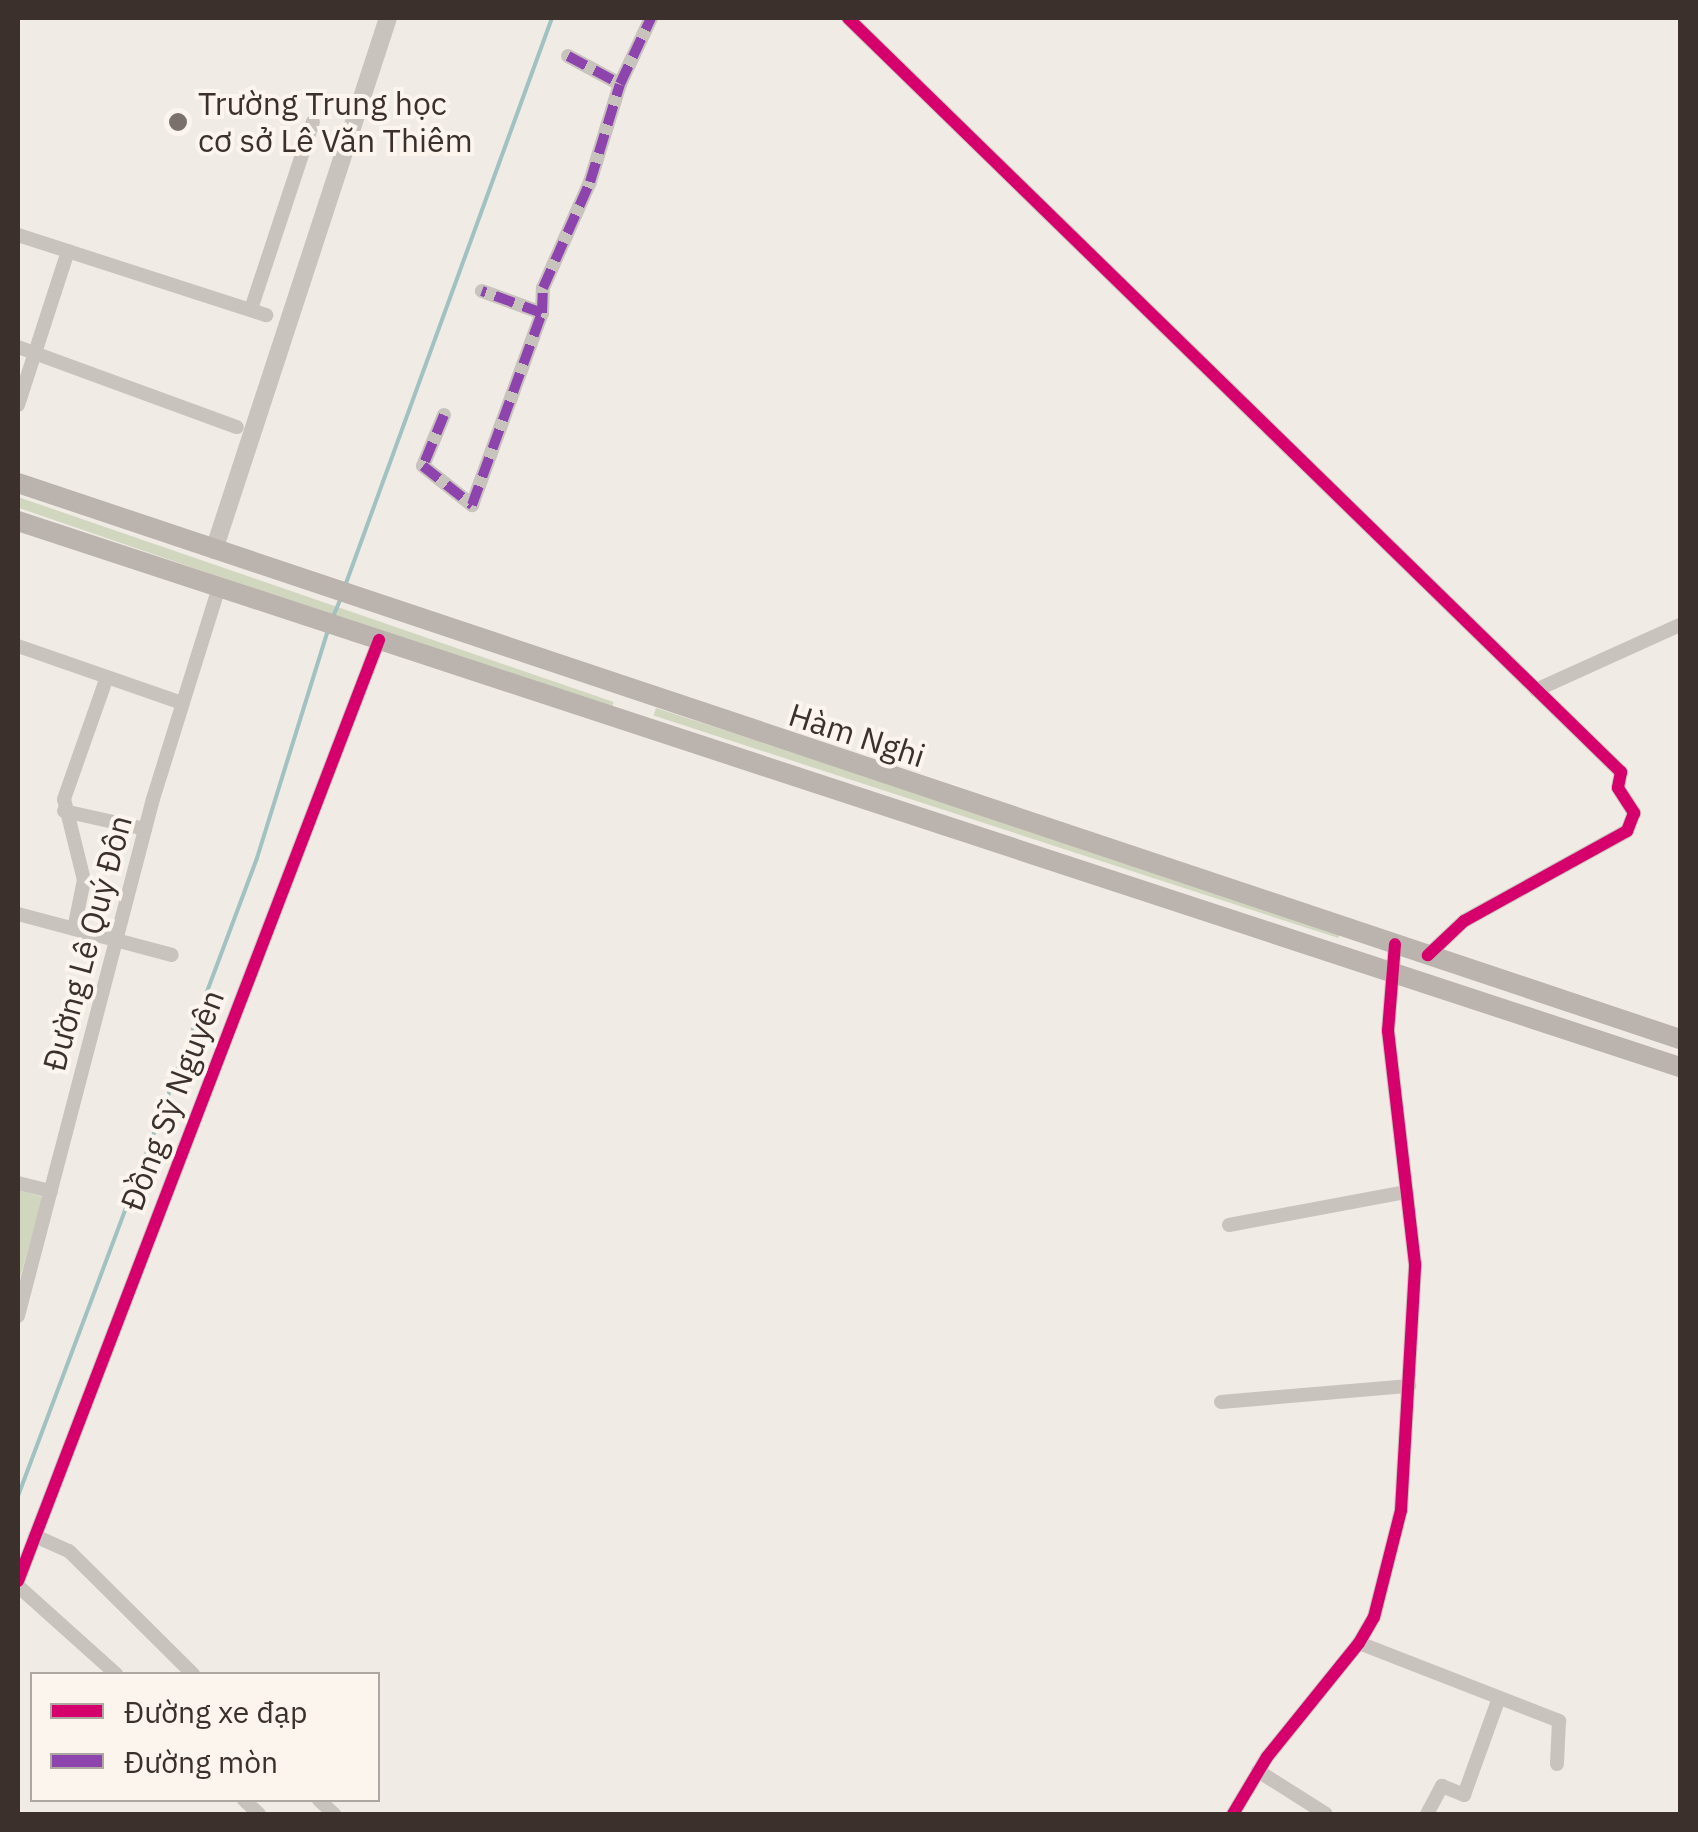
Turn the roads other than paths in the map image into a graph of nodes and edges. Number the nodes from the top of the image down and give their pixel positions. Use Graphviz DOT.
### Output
graph roads {
  1 [pos="388,18"];
  2 [pos="651,18"];
  3 [pos="848,18"];
  4 [pos="568,56"];
  5 [pos="620,84"];
  6 [pos="313,122"];
  7 [pos="18,235"];
  8 [pos="68,251"];
  9 [pos="482,291"];
  10 [pos="542,313"];
  11 [pos="18,347"];
  12 [pos="35,352"];
  13 [pos="18,404"];
  14 [pos="444,416"];
  15 [pos="237,427"];
  16 [pos="18,483"];
  17 [pos="18,521"];
  18 [pos="214,550"];
  19 [pos="219,587"];
  20 [pos="1680,626"];
  21 [pos="378,640"];
  22 [pos="18,646"];
  23 [pos="107,677"];
  24 [pos="1536,690"];
  25 [pos="182,703"];
  26 [pos="64,811"];
  27 [pos="145,829"];
  28 [pos="18,914"];
  29 [pos="74,929"];
  30 [pos="117,940"];
  31 [pos="1395,944"];
  32 [pos="172,955"];
  33 [pos="1428,955"];
  34 [pos="1389,970"];
  35 [pos="1680,1038"];
  36 [pos="1680,1066"];
  37 [pos="18,1182"];
  38 [pos="50,1192"];
  39 [pos="1405,1192"];
  40 [pos="1229,1226"];
  41 [pos="18,1316"];
  42 [pos="1408,1386"];
  43 [pos="1220,1402"];
  44 [pos="35,1536"];
  45 [pos="18,1583"];
  46 [pos="1360,1643"];
  47 [pos="114,1672"];
  48 [pos="191,1672"];
  49 [pos="1498,1698"];
  50 [pos="1557,1764"];
  51 [pos="1258,1770"];
  52 [pos="1232,1814"];
  53 [pos="1326,1814"];
  54 [pos="1426,1814"];
  1 -- 18 [label="street"];
  2 -- 5 [label="street"];
  3 -- 24 [label="street"];
  4 -- 5 [label="street"];
  5 -- 10 [label="street"];
  6 -- 8 [label="street"];
  7 -- 8 [label="street"];
  8 -- 12 [label="street"];
  9 -- 10 [label="street"];
  10 -- 14 [label="street"];
  11 -- 12 [label="street"];
  12 -- 13 [label="street"];
  12 -- 15 [label="street"];
  16 -- 18 [label="main road, Hàm Nghi"];
  17 -- 19 [label="main road, Hàm Nghi"];
  18 -- 31 [label="main road, Hàm Nghi"];
  19 -- 21 [label="main road, Hàm Nghi"];
  19 -- 25 [label="street, Đường Lê Quý Đôn"];
  20 -- 24 [label="street"];
  21 -- 34 [label="main road, Hàm Nghi"];
  21 -- 44 [label="street, Đồng Sỹ Nguyên"];
  22 -- 23 [label="street"];
  23 -- 25 [label="street"];
  23 -- 26 [label="street"];
  24 -- 33 [label="street"];
  25 -- 27 [label="street, Đường Lê Quý Đôn"];
  26 -- 27 [label="street"];
  26 -- 29 [label="street"];
  27 -- 30 [label="street, Đường Lê Quý Đôn"];
  28 -- 29 [label="street"];
  29 -- 30 [label="street"];
  30 -- 32 [label="street"];
  30 -- 38 [label="street, Đường Lê Quý Đôn"];
  31 -- 33 [label="main road, Hàm Nghi"];
  31 -- 34 [label="street"];
  33 -- 35 [label="main road, Hàm Nghi"];
  34 -- 36 [label="main road, Hàm Nghi"];
  34 -- 39 [label="street"];
  37 -- 38 [label="street"];
  38 -- 41 [label="street, Đường Lê Quý Đôn"];
  39 -- 40 [label="street"];
  39 -- 42 [label="street"];
  42 -- 43 [label="street"];
  42 -- 46 [label="street"];
  44 -- 45 [label="street, Đồng Sỹ Nguyên"];
  44 -- 48 [label="street"];
  45 -- 47 [label="street"];
  46 -- 49 [label="street"];
  46 -- 51 [label="street"];
  49 -- 50 [label="street"];
  49 -- 54 [label="street"];
  51 -- 52 [label="street"];
  51 -- 53 [label="street"];
}
